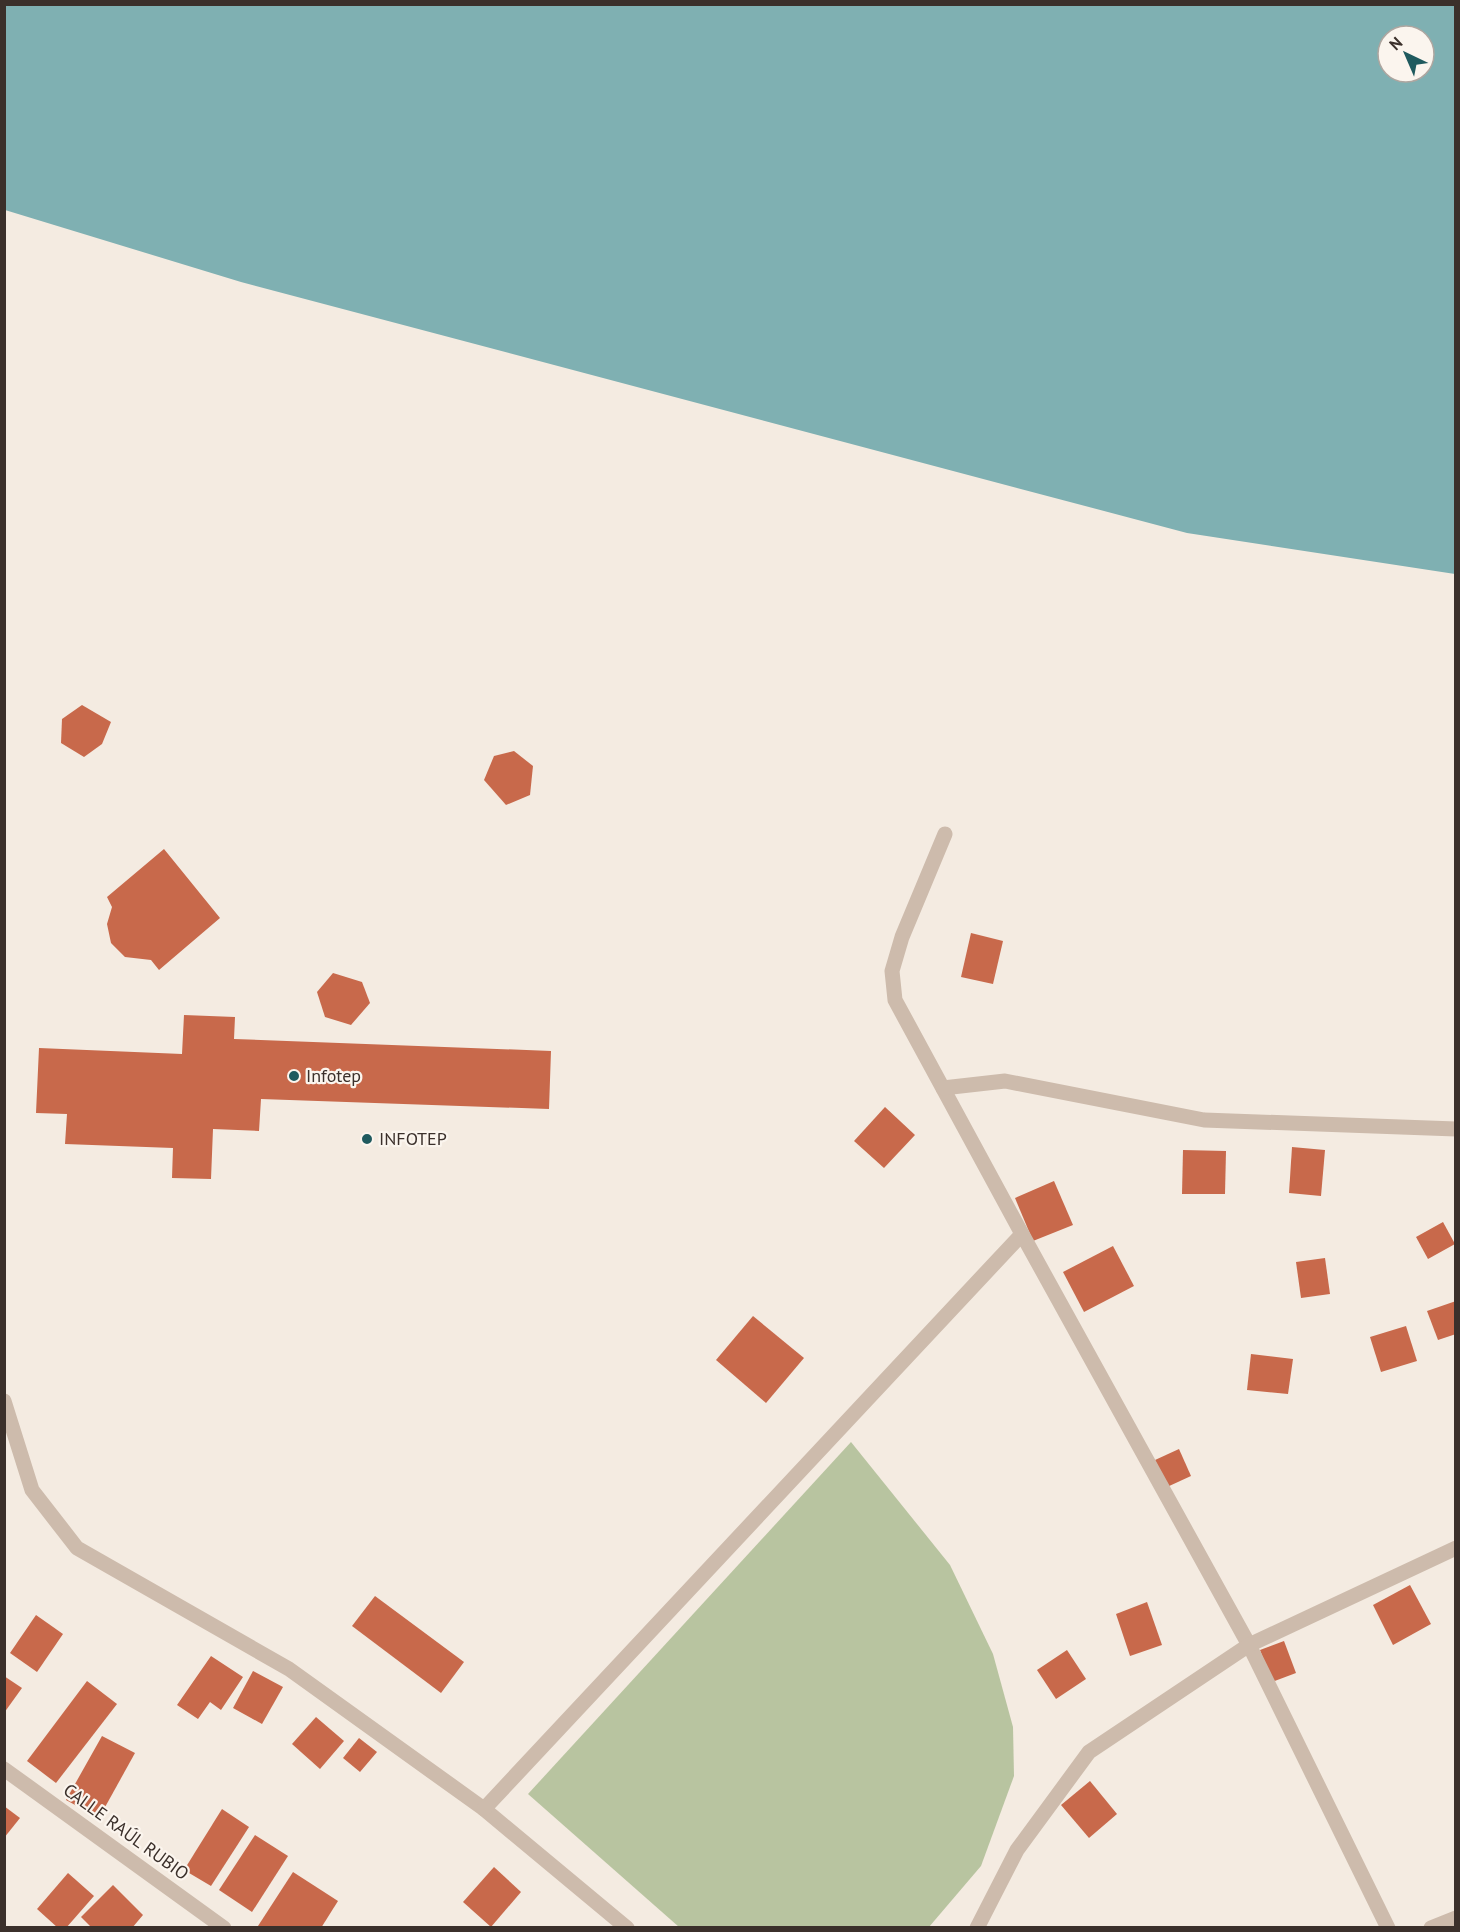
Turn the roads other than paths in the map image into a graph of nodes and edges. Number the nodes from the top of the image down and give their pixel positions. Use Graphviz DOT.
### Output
graph roads {
  1 [pos="945,834"];
  2 [pos="943,1088"];
  3 [pos="1455,1129"];
  4 [pos="1022,1234"];
  5 [pos="4,1401"];
  6 [pos="1455,1548"];
  7 [pos="1249,1645"];
  8 [pos="4,1769"];
  9 [pos="484,1809"];
  10 [pos="1455,1918"];
  11 [pos="224,1928"];
  12 [pos="627,1928"];
  13 [pos="977,1928"];
  14 [pos="1388,1928"];
  15 [pos="1431,1928"];
  1 -- 2 [label="street"];
  2 -- 3 [label="street"];
  2 -- 4 [label="street"];
  4 -- 7 [label="street"];
  4 -- 9 [label="street"];
  5 -- 9 [label="street"];
  6 -- 7 [label="street"];
  7 -- 13 [label="street"];
  7 -- 14 [label="street"];
  8 -- 11 [label="street, CALLE RAÚL RUBIO"];
  9 -- 12 [label="street"];
  10 -- 15 [label="street"];
}
